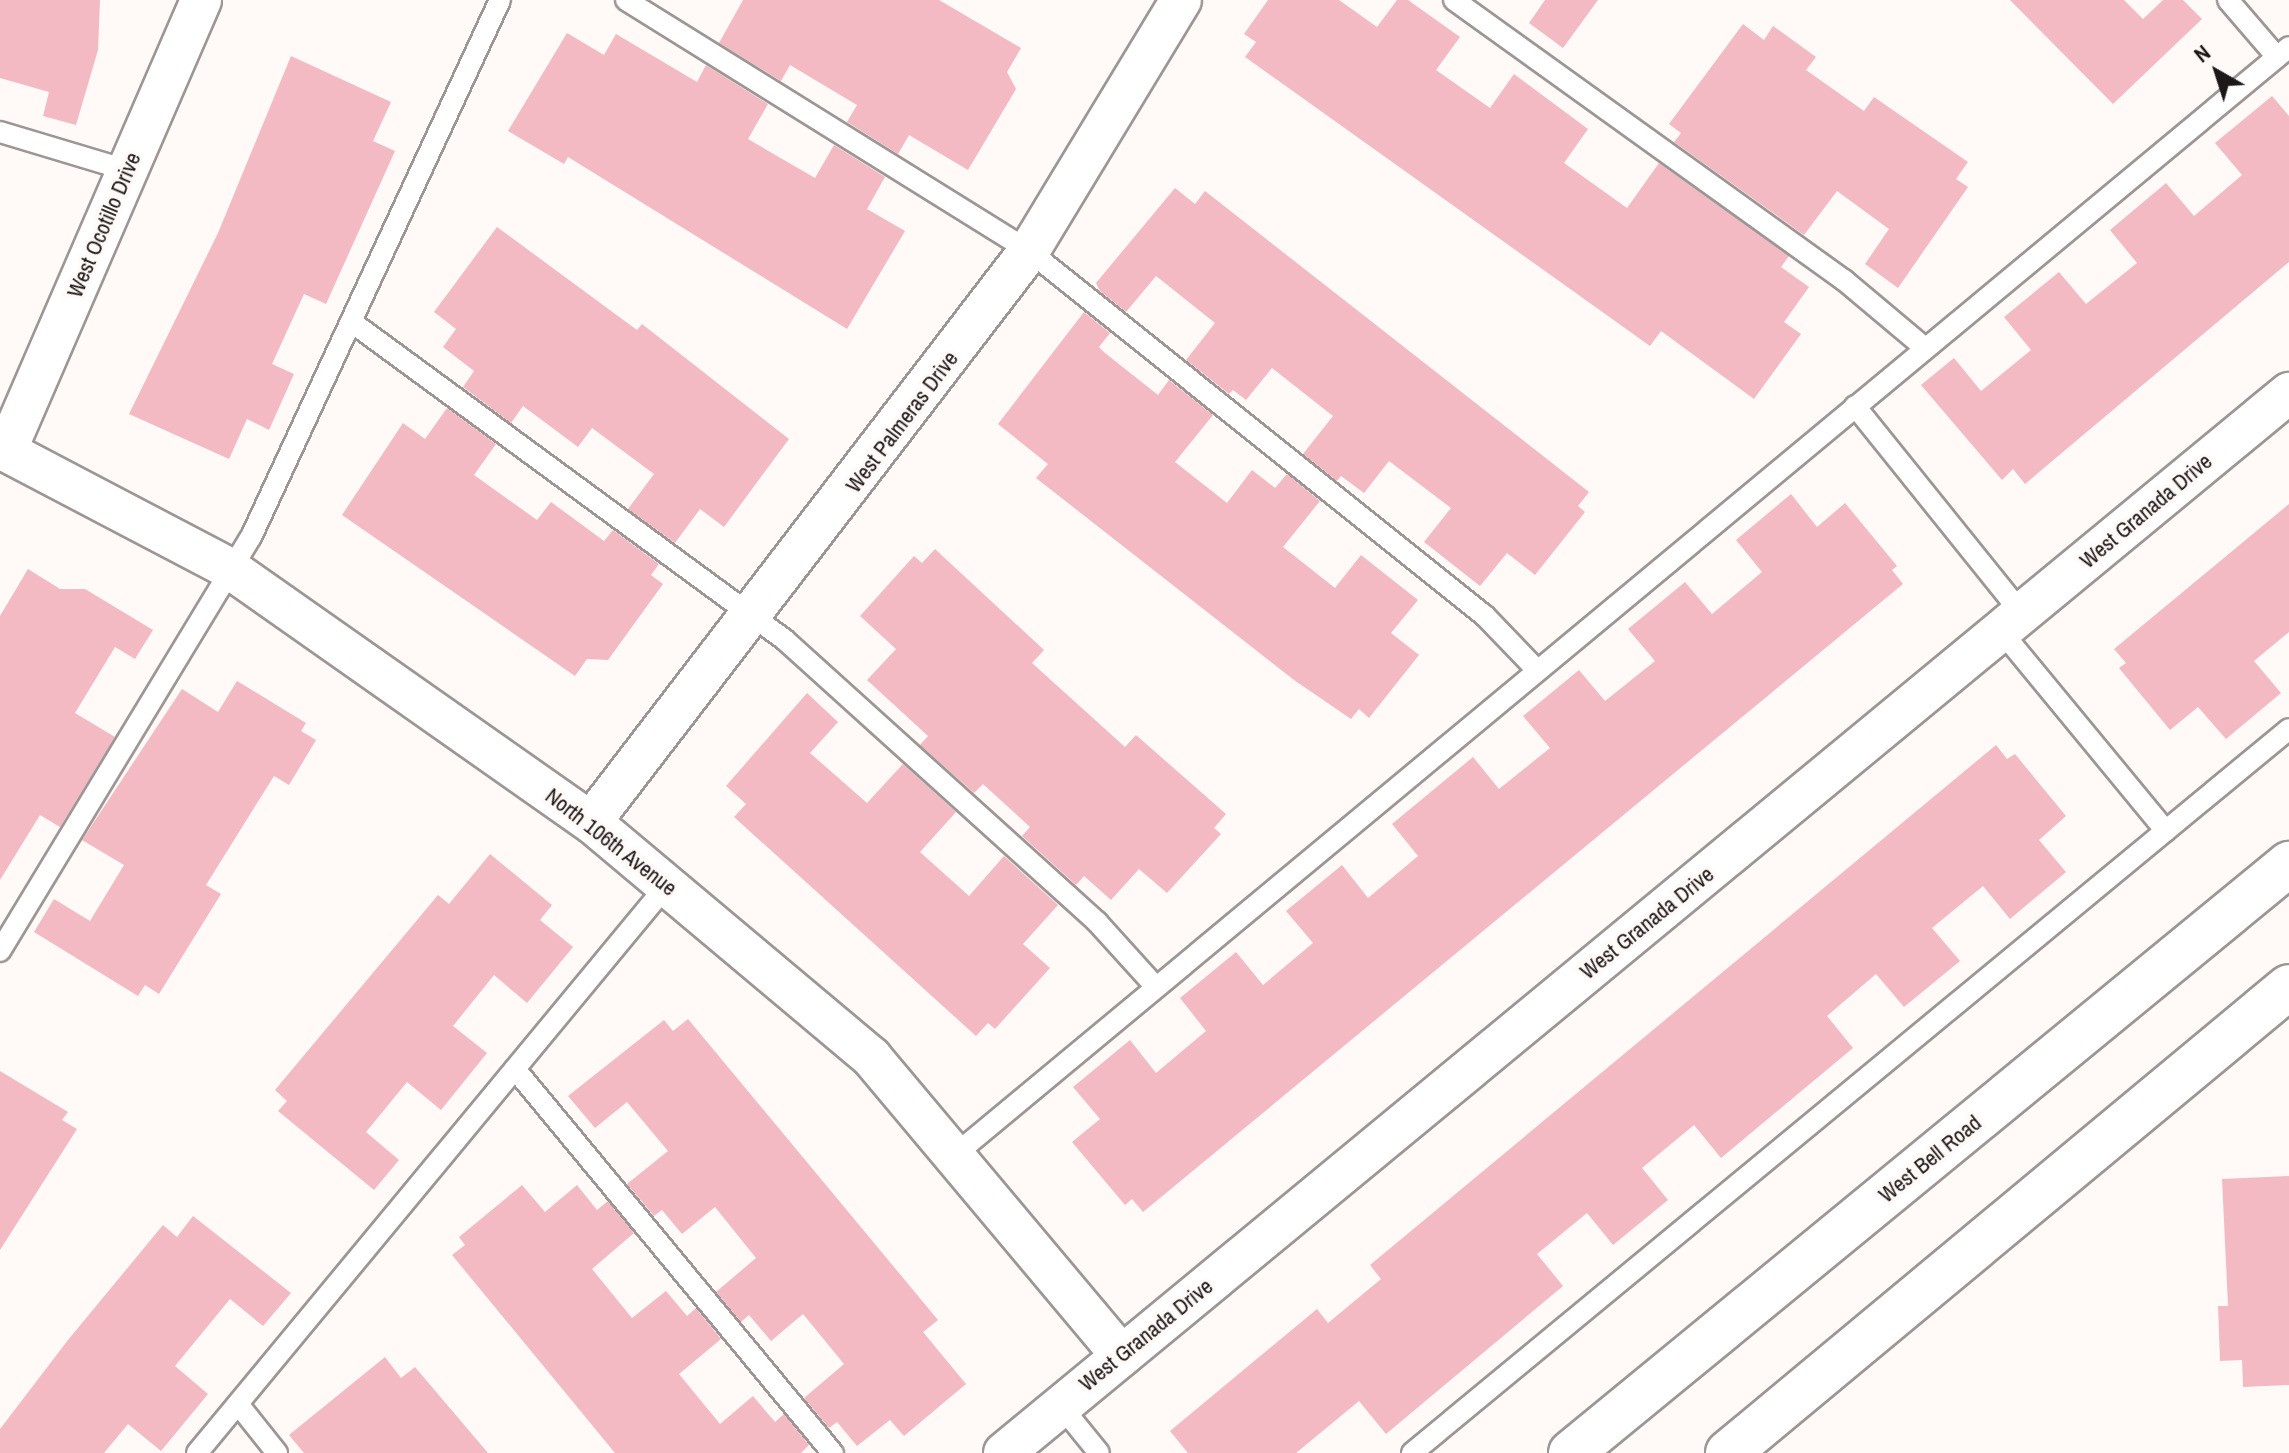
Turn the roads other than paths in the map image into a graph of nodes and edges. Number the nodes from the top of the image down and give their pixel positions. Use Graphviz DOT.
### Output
graph roads {
  1 [pos="201,0"];
  2 [pos="500,0"];
  3 [pos="626,0"];
  4 [pos="1181,0"];
  5 [pos="1454,0"];
  6 [pos="2228,0"];
  7 [pos="2283,52"];
  8 [pos="0,132"];
  9 [pos="127,170"];
  10 [pos="1029,251"];
  11 [pos="353,323"];
  12 [pos="1925,348"];
  13 [pos="2289,393"];
  14 [pos="1855,406"];
  15 [pos="3,450"];
  16 [pos="229,568"];
  17 [pos="751,614"];
  18 [pos="2012,622"];
  19 [pos="1535,668"];
  20 [pos="2289,729"];
  21 [pos="591,822"];
  22 [pos="2166,831"];
  23 [pos="2289,864"];
  24 [pos="667,885"];
  25 [pos="0,951"];
  26 [pos="1155,986"];
  27 [pos="2289,987"];
  28 [pos="515,1069"];
  29 [pos="951,1158"];
  30 [pos="1122,1356"];
  31 [pos="238,1404"];
  32 [pos="1061,1406"];
  33 [pos="197,1453"];
  34 [pos="277,1453"];
  35 [pos="833,1453"];
  36 [pos="1004,1453"];
  37 [pos="1099,1453"];
  38 [pos="1412,1453"];
  39 [pos="1571,1453"];
  40 [pos="1728,1453"];
  1 -- 9 [label="street, West Ocotillo Drive"];
  2 -- 11 [label="lane"];
  3 -- 10 [label="lane"];
  4 -- 10 [label="street, West Palmeras Drive"];
  5 -- 12 [label="lane"];
  6 -- 7 [label="lane"];
  7 -- 12 [label="lane"];
  8 -- 9 [label="lane"];
  9 -- 15 [label="street, West Ocotillo Drive"];
  10 -- 17 [label="street, West Palmeras Drive"];
  10 -- 19 [label="lane"];
  11 -- 16 [label="lane"];
  11 -- 17 [label="lane"];
  12 -- 14 [label="lane"];
  13 -- 18 [label="street, West Granada Drive"];
  14 -- 18 [label="lane"];
  14 -- 19 [label="lane"];
  15 -- 16 [label="street, North 106th Avenue"];
  16 -- 21 [label="street, North 106th Avenue"];
  16 -- 25 [label="lane"];
  17 -- 21 [label="street, West Palmeras Drive"];
  17 -- 26 [label="lane"];
  18 -- 22 [label="lane"];
  18 -- 30 [label="street, West Granada Drive"];
  19 -- 26 [label="lane"];
  20 -- 22 [label="lane"];
  21 -- 24 [label="street, North 106th Avenue"];
  22 -- 38 [label="lane"];
  23 -- 39 [label="main road, West Bell Road"];
  24 -- 28 [label="lane"];
  24 -- 29 [label="street, North 106th Avenue"];
  26 -- 29 [label="lane"];
  27 -- 40 [label="main road"];
  28 -- 31 [label="lane"];
  28 -- 35 [label="lane"];
  29 -- 30 [label="street, North 106th Avenue"];
  30 -- 32 [label="street, West Granada Drive"];
  31 -- 33 [label="lane"];
  31 -- 34 [label="lane"];
  32 -- 36 [label="street, West Granada Drive"];
  32 -- 37 [label="lane"];
}
